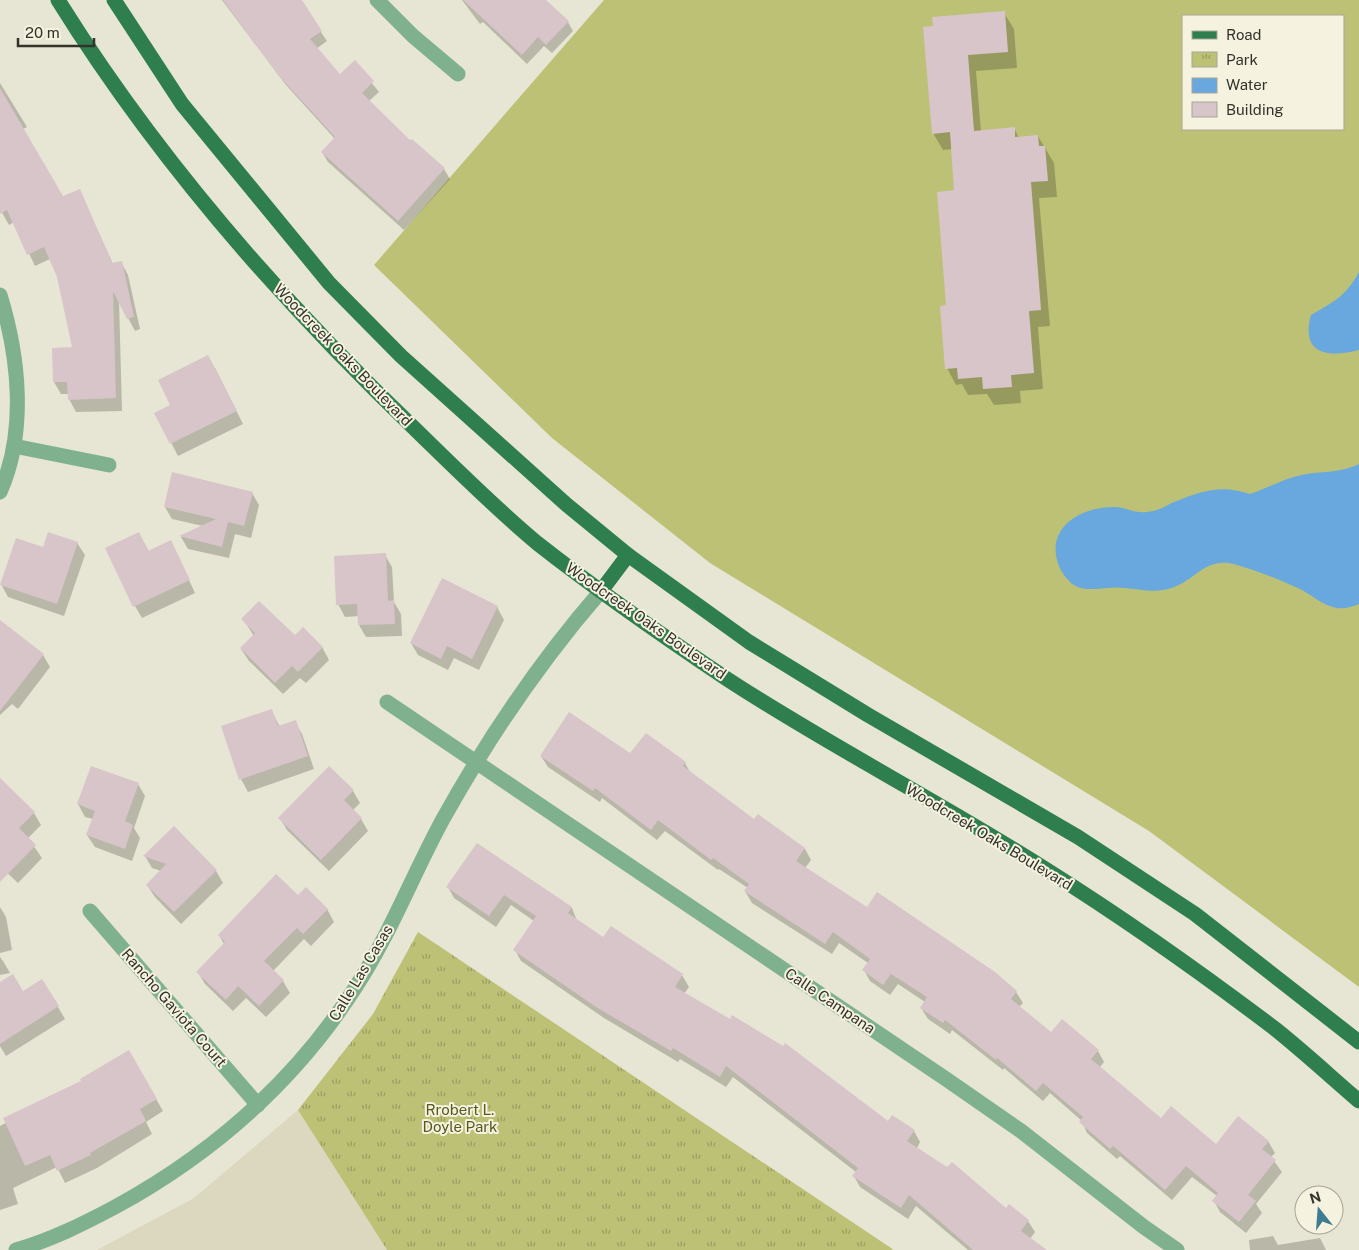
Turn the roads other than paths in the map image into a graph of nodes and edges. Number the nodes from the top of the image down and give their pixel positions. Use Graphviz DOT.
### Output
graph roads {
  1 [pos="58,0"];
  2 [pos="114,0"];
  3 [pos="377,0"];
  4 [pos="458,74"];
  5 [pos="0,295"];
  6 [pos="14,446"];
  7 [pos="109,465"];
  8 [pos="0,492"];
  9 [pos="628,555"];
  10 [pos="602,591"];
  11 [pos="386,702"];
  12 [pos="476,762"];
  13 [pos="90,910"];
  14 [pos="1359,1042"];
  15 [pos="1359,1101"];
  16 [pos="258,1105"];
  17 [pos="16,1250"];
  18 [pos="1177,1250"];
  1 -- 10 [label="main road, Woodcreek Oaks Boulevard"];
  2 -- 9 [label="main road"];
  3 -- 4 [label="street"];
  5 -- 6 [label="street"];
  6 -- 7 [label="street"];
  6 -- 8 [label="street"];
  9 -- 10 [label="main road"];
  9 -- 14 [label="main road"];
  10 -- 12 [label="street, Calle Las Casas"];
  10 -- 15 [label="main road, Woodcreek Oaks Boulevard"];
  11 -- 12 [label="street, Calle Campana"];
  12 -- 16 [label="street, Calle Las Casas"];
  12 -- 18 [label="street, Calle Campana"];
  13 -- 16 [label="street, Rancho Gaviota Court"];
  16 -- 17 [label="street, Calle Las Casas"];
}
